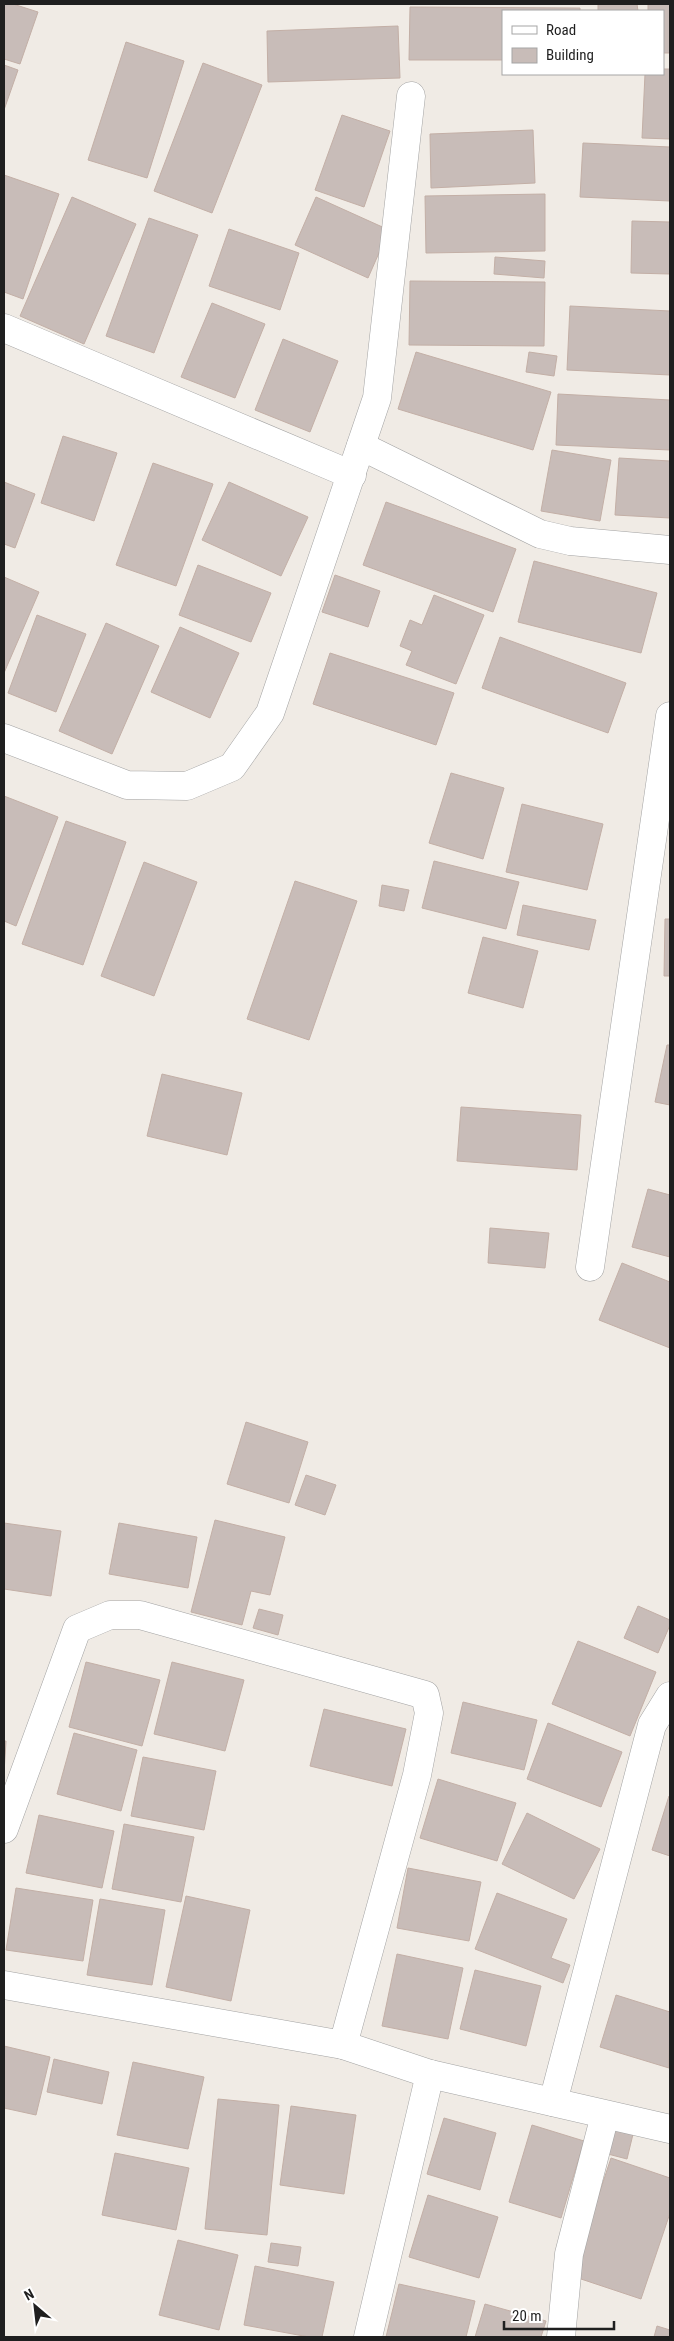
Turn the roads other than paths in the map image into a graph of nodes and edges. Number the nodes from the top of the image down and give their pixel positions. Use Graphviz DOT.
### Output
graph roads {
  1 [pos="411,96"];
  2 [pos="4,328"];
  3 [pos="361,446"];
  4 [pos="352,475"];
  5 [pos="670,550"];
  6 [pos="670,716"];
  7 [pos="4,738"];
  8 [pos="590,1267"];
  9 [pos="670,1696"];
  10 [pos="4,1830"];
  11 [pos="4,1985"];
  12 [pos="343,2045"];
  13 [pos="430,2074"];
  14 [pos="553,2102"];
  15 [pos="605,2115"];
  16 [pos="670,2128"];
  17 [pos="368,2337"];
  18 [pos="561,2337"];
  1 -- 3 [label="street"];
  2 -- 4 [label="street"];
  3 -- 4 [label="street"];
  3 -- 5 [label="street"];
  4 -- 7 [label="street"];
  6 -- 8 [label="street"];
  9 -- 14 [label="street"];
  10 -- 12 [label="street"];
  11 -- 12 [label="street"];
  12 -- 13 [label="street"];
  13 -- 14 [label="street"];
  13 -- 17 [label="street"];
  14 -- 15 [label="street"];
  15 -- 16 [label="street"];
  15 -- 18 [label="street"];
}
